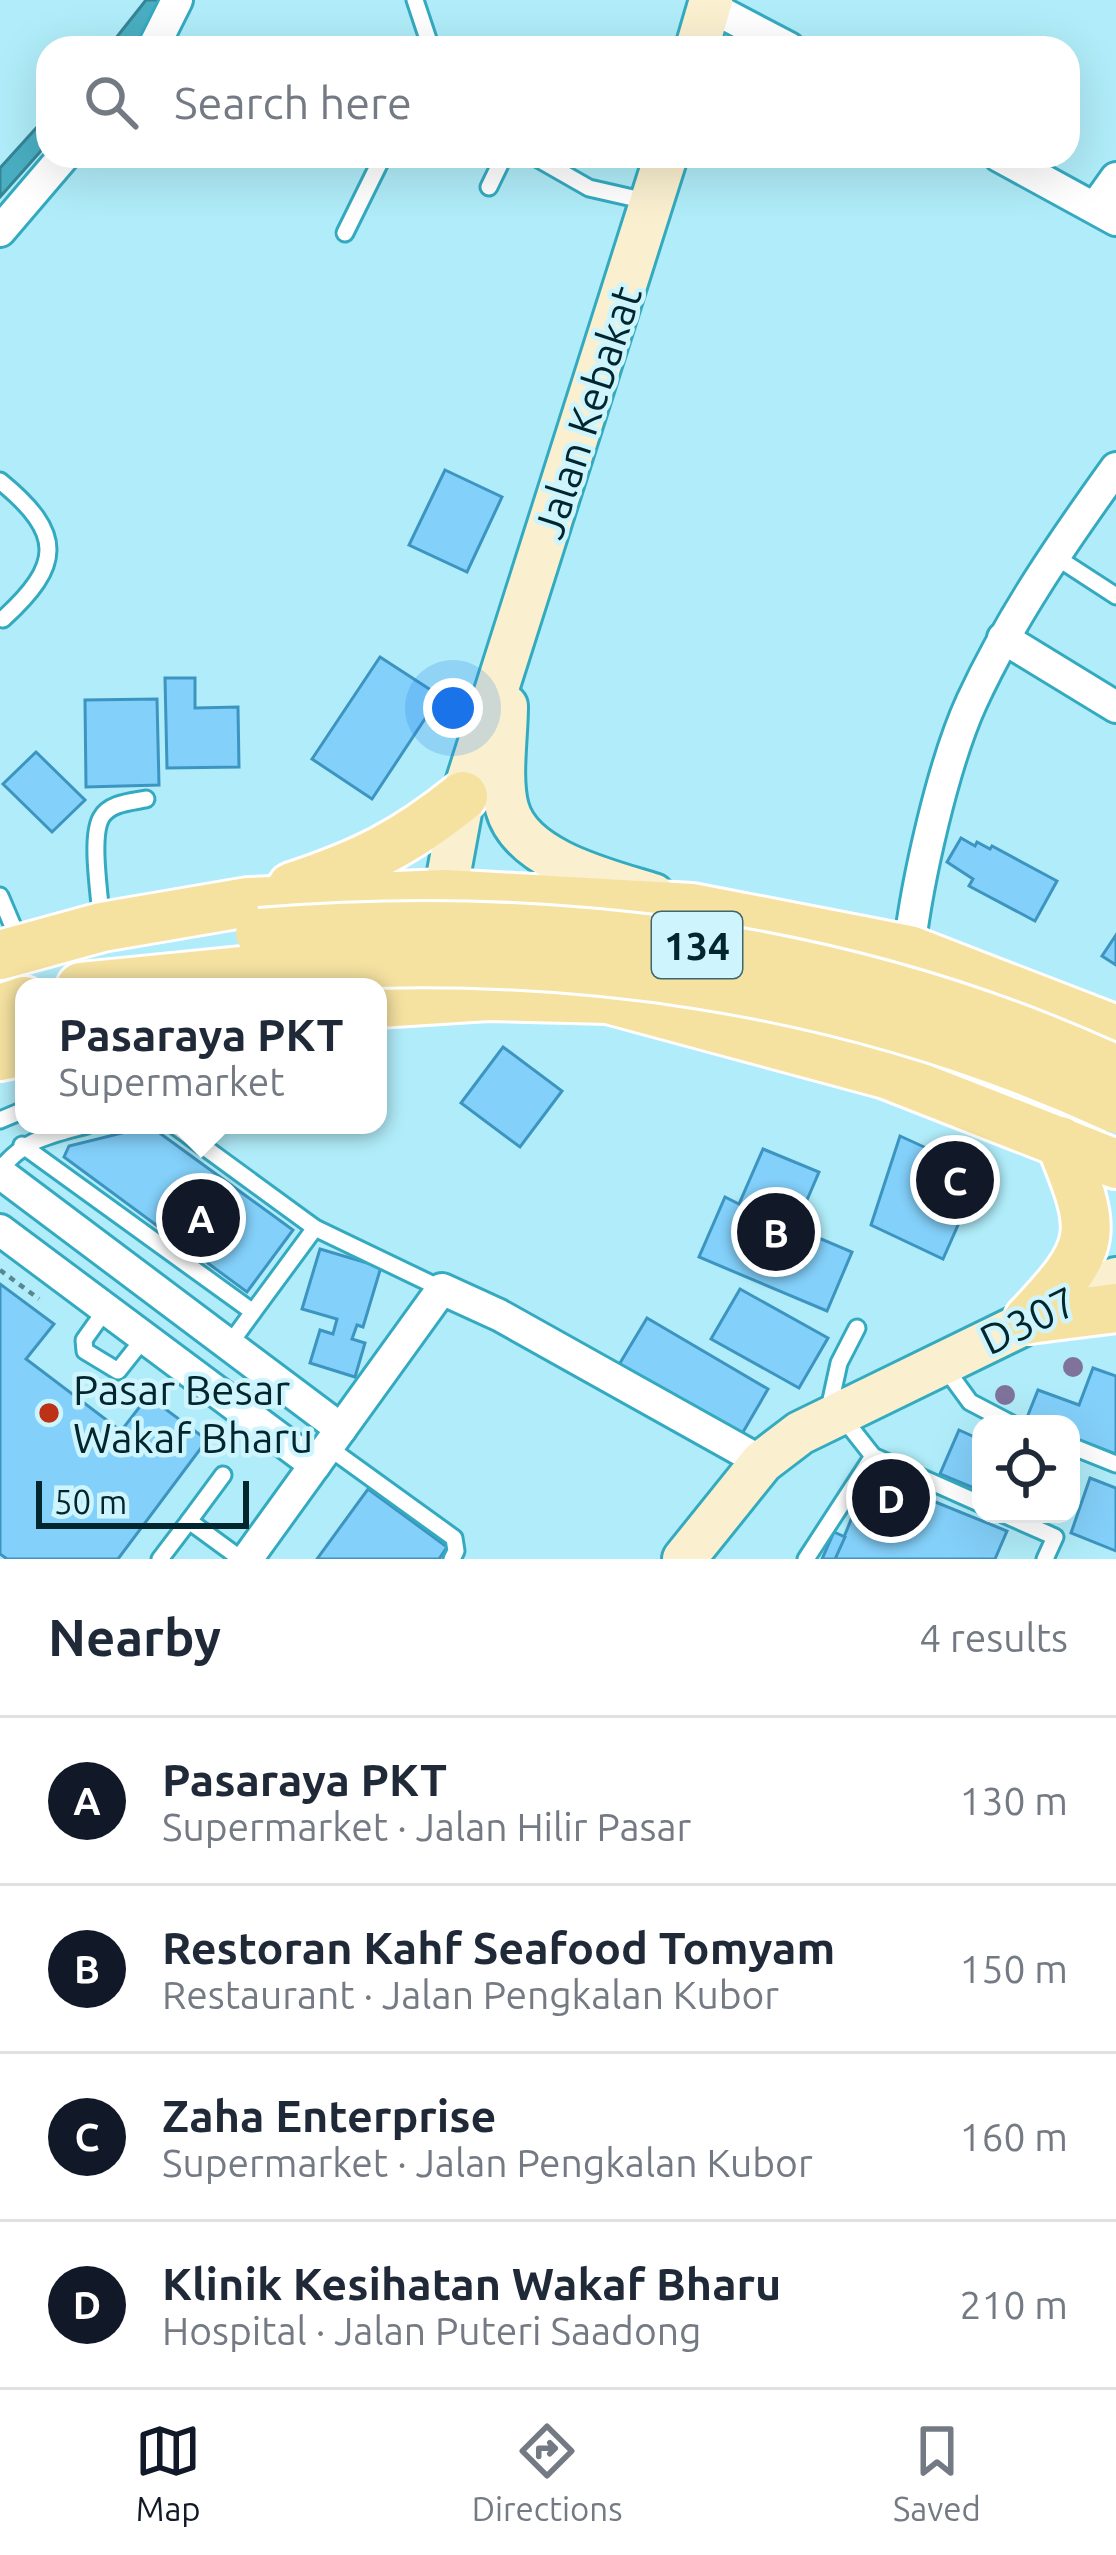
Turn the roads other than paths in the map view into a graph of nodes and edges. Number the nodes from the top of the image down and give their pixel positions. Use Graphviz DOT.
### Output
graph roads {
  1 [pos="177,0"];
  2 [pos="415,0"];
  3 [pos="710,3"];
  4 [pos="159,36"];
  5 [pos="427,36"];
  6 [pos="700,36"];
  7 [pos="768,36"];
  8 [pos="54,168"];
  9 [pos="377,168"];
  10 [pos="498,168"];
  11 [pos="554,168"];
  12 [pos="663,168"];
  13 [pos="1022,168"];
  14 [pos="1116,178"];
  15 [pos="489,187"];
  16 [pos="653,203"];
  17 [pos="1106,213"];
  18 [pos="0,231"];
  19 [pos="345,233"];
  20 [pos="1116,468"];
  21 [pos="0,481"];
  22 [pos="1052,555"];
  23 [pos="1116,596"];
  24 [pos="3,620"];
  25 [pos="1003,638"];
  26 [pos="506,668"];
  27 [pos="1116,707"];
  28 [pos="463,796"];
  29 [pos="146,799"];
  30 [pos="445,894"];
  31 [pos="0,896"];
  32 [pos="692,908"];
  33 [pos="102,927"];
  34 [pos="257,935"];
  35 [pos="908,950"];
  36 [pos="7,960"];
  37 [pos="111,978"];
  38 [pos="488,996"];
  39 [pos="387,1002"];
  40 [pos="1116,1030"];
  41 [pos="1116,1070"];
  42 [pos="1116,1109"];
  43 [pos="58,1134"];
  44 [pos="186,1134"];
  45 [pos="1060,1141"];
  46 [pos="22,1145"];
  47 [pos="1116,1164"];
  48 [pos="0,1171"];
  49 [pos="316,1228"];
  50 [pos="0,1230"];
  51 [pos="1116,1279"];
  52 [pos="442,1289"];
  53 [pos="1116,1308"];
  54 [pos="106,1309"];
  55 [pos="253,1312"];
  56 [pos="1029,1319"];
  57 [pos="857,1328"];
  58 [pos="145,1337"];
  59 [pos="229,1345"];
  60 [pos="941,1362"];
  61 [pos="832,1414"];
  62 [pos="995,1415"];
  63 [pos="328,1447"];
  64 [pos="1080,1450"];
  65 [pos="873,1456"];
  66 [pos="762,1462"];
  67 [pos="1116,1464"];
  68 [pos="223,1475"];
  69 [pos="972,1500"];
  70 [pos="189,1521"];
  71 [pos="1024,1523"];
  72 [pos="160,1559"];
  73 [pos="244,1559"];
  74 [pos="452,1559"];
  75 [pos="684,1559"];
  76 [pos="806,1559"];
  77 [pos="1046,1559"];
  1 -- 4 [label="street"];
  2 -- 5 [label="lane"];
  3 -- 6 [label="street"];
  3 -- 7 [label="street"];
  8 -- 18 [label="street"];
  9 -- 19 [label="lane"];
  10 -- 15 [label="lane"];
  11 -- 16 [label="lane"];
  12 -- 16 [label="street, Jalan Kebakat"];
  13 -- 17 [label="street"];
  14 -- 17 [label="street"];
  16 -- 26 [label="street, Jalan Kebakat"];
  20 -- 22 [label="street"];
  21 -- 24 [label="lane"];
  22 -- 23 [label="lane"];
  22 -- 25 [label="street"];
  25 -- 27 [label="street"];
  25 -- 35 [label="street"];
  26 -- 28 [label="street, Jalan Kebakat"];
  26 -- 32 [label="street, Jalan Kebakat"];
  28 -- 30 [label="street, Jalan Kebakat"];
  28 -- 34 [label="main road"];
  29 -- 33 [label="lane"];
  30 -- 32 [label="main road, 134"];
  30 -- 34 [label="main road, 134"];
  30 -- 38 [label="street, Jalan Kebakat"];
  31 -- 36 [label="lane"];
  32 -- 35 [label="main road, 134"];
  33 -- 34 [label="main road, 134"];
  33 -- 36 [label="main road, 134"];
  34 -- 36 [label="main road, 134"];
  34 -- 37 [label="main road, 134"];
  34 -- 41 [label="main road, 134, bridge"];
  34 -- 42 [label="main road, 134, bridge"];
  35 -- 40 [label="main road, 134"];
  38 -- 39 [label="main road, 134"];
  38 -- 45 [label="main road, 134"];
  43 -- 46 [label="lane"];
  44 -- 49 [label="lane"];
  45 -- 47 [label="main road, 134"];
  45 -- 56 [label="main road"];
  46 -- 48 [label="lane"];
  46 -- 55 [label="lane"];
  48 -- 59 [label="street"];
  49 -- 52 [label="lane"];
  49 -- 55 [label="lane"];
  50 -- 54 [label="street"];
  51 -- 56 [label="street, D307"];
  52 -- 63 [label="street"];
  52 -- 66 [label="street"];
  53 -- 56 [label="main road"];
  54 -- 58 [label="street"];
  54 -- 58 [label="lane"];
  55 -- 59 [label="lane"];
  56 -- 60 [label="street, D307"];
  57 -- 61 [label="lane"];
  58 -- 63 [label="street"];
  59 -- 63 [label="street"];
  60 -- 61 [label="street, D307"];
  60 -- 62 [label="lane"];
  61 -- 65 [label="lane"];
  61 -- 66 [label="street, D307"];
  63 -- 73 [label="street"];
  63 -- 74 [label="lane"];
  64 -- 67 [label="lane"];
  65 -- 69 [label="lane"];
  65 -- 76 [label="lane"];
  66 -- 75 [label="street, D307"];
  68 -- 70 [label="lane"];
  70 -- 72 [label="lane"];
  70 -- 73 [label="lane"];
  71 -- 77 [label="lane"];
}
